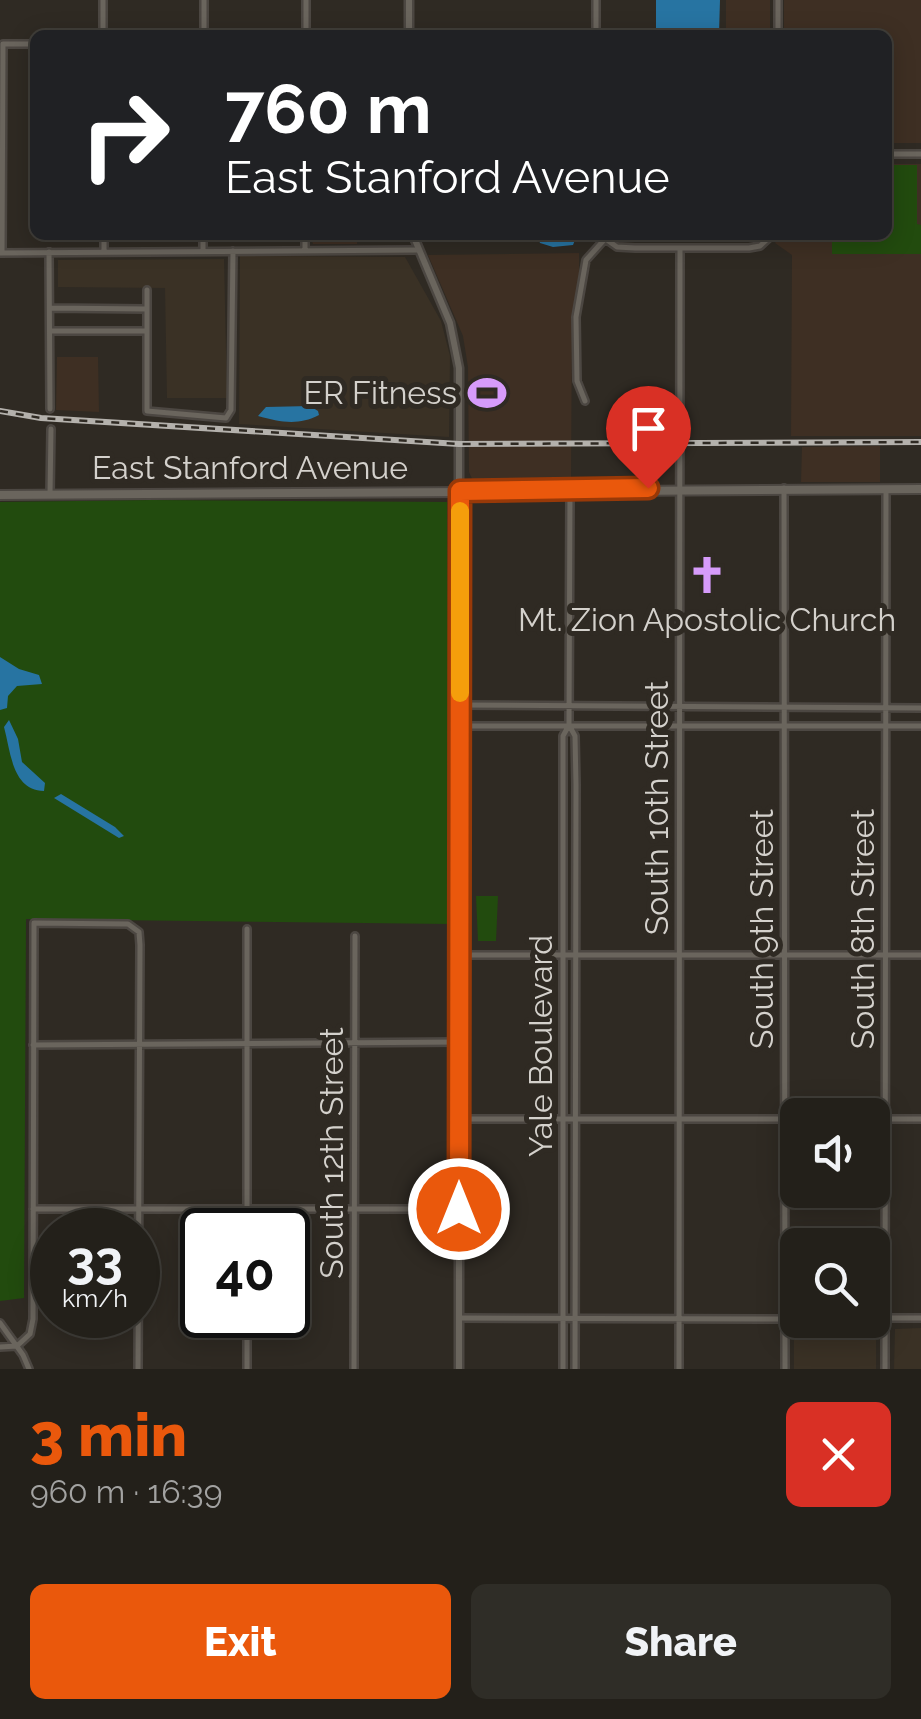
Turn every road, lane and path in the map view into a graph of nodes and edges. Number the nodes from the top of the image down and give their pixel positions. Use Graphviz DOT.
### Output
graph roads {
  1 [pos="103,0"];
  2 [pos="204,0"];
  3 [pos="306,0"];
  4 [pos="409,0"];
  5 [pos="596,0"];
  6 [pos="778,0"];
  7 [pos="103,30"];
  8 [pos="204,30"];
  9 [pos="306,30"];
  10 [pos="409,30"];
  11 [pos="596,30"];
  12 [pos="778,30"];
  13 [pos="2,44"];
  14 [pos="30,44"];
  15 [pos="892,154"];
  16 [pos="921,154"];
  17 [pos="104,240"];
  18 [pos="204,240"];
  19 [pos="305,240"];
  20 [pos="414,240"];
  21 [pos="600,240"];
  22 [pos="606,240"];
  23 [pos="767,240"];
  24 [pos="680,248"];
  25 [pos="305,250"];
  26 [pos="417,250"];
  27 [pos="204,251"];
  28 [pos="233,251"];
  29 [pos="49,252"];
  30 [pos="104,252"];
  31 [pos="1,253"];
  32 [pos="147,290"];
  33 [pos="50,308"];
  34 [pos="146,309"];
  35 [pos="50,331"];
  36 [pos="146,331"];
  37 [pos="585,401"];
  38 [pos="50,409"];
  39 [pos="50,429"];
  40 [pos="680,488"];
  41 [pos="784,488"];
  42 [pos="570,489"];
  43 [pos="886,489"];
  44 [pos="921,489"];
  45 [pos="460,491"];
  46 [pos="50,494"];
  47 [pos="0,495"];
  48 [pos="460,705"];
  49 [pos="570,706"];
  50 [pos="679,707"];
  51 [pos="784,707"];
  52 [pos="886,708"];
  53 [pos="921,708"];
  54 [pos="570,725"];
  55 [pos="460,726"];
  56 [pos="679,726"];
  57 [pos="784,726"];
  58 [pos="886,726"];
  59 [pos="921,726"];
  60 [pos="247,930"];
  61 [pos="355,936"];
  62 [pos="460,955"];
  63 [pos="784,955"];
  64 [pos="886,955"];
  65 [pos="921,955"];
  66 [pos="563,956"];
  67 [pos="576,956"];
  68 [pos="680,956"];
  69 [pos="460,1042"];
  70 [pos="354,1043"];
  71 [pos="139,1044"];
  72 [pos="246,1044"];
  73 [pos="33,1045"];
  74 [pos="784,1098"];
  75 [pos="886,1098"];
  76 [pos="780,1119"];
  77 [pos="890,1119"];
  78 [pos="921,1119"];
  79 [pos="460,1120"];
  80 [pos="563,1120"];
  81 [pos="576,1120"];
  82 [pos="680,1120"];
  83 [pos="33,1208"];
  84 [pos="138,1208"];
  85 [pos="247,1208"];
  86 [pos="310,1208"];
  87 [pos="355,1208"];
  88 [pos="459,1209"];
  89 [pos="459,1318"];
  90 [pos="564,1318"];
  91 [pos="576,1318"];
  92 [pos="679,1318"];
  93 [pos="890,1318"];
  94 [pos="921,1318"];
  95 [pos="780,1319"];
  96 [pos="0,1323"];
  97 [pos="30,1334"];
  98 [pos="138,1338"];
  99 [pos="247,1338"];
  100 [pos="785,1338"];
  101 [pos="886,1338"];
  102 [pos="17,1346"];
  103 [pos="0,1347"];
  104 [pos="29,1369"];
  105 [pos="138,1369"];
  106 [pos="247,1369"];
  107 [pos="354,1369"];
  108 [pos="460,1369"];
  109 [pos="564,1369"];
  110 [pos="576,1369"];
  111 [pos="680,1369"];
  112 [pos="785,1369"];
  113 [pos="885,1369"];
  1 -- 7 [label="street"];
  2 -- 8 [label="street"];
  3 -- 9 [label="street"];
  4 -- 10 [label="street"];
  5 -- 11 [label="street"];
  6 -- 12 [label="street"];
  13 -- 14 [label="street"];
  13 -- 31 [label="street"];
  15 -- 16 [label="street"];
  17 -- 30 [label="street"];
  18 -- 27 [label="street"];
  19 -- 25 [label="street"];
  20 -- 26 [label="street"];
  21 -- 37 [label="street"];
  22 -- 24 [label="street"];
  23 -- 24 [label="street"];
  24 -- 40 [label="street, South 10th Street"];
  25 -- 26 [label="street"];
  25 -- 28 [label="street"];
  26 -- 45 [label="street"];
  27 -- 28 [label="street"];
  27 -- 30 [label="street"];
  28 -- 36 [label="street"];
  29 -- 30 [label="street"];
  29 -- 31 [label="street"];
  29 -- 33 [label="street"];
  32 -- 34 [label="street"];
  33 -- 34 [label="street"];
  33 -- 35 [label="street"];
  34 -- 36 [label="street"];
  35 -- 36 [label="street"];
  35 -- 38 [label="street"];
  39 -- 46 [label="street"];
  40 -- 41 [label="main road, East Stanford Avenue"];
  40 -- 42 [label="main road, East Stanford Avenue"];
  40 -- 50 [label="street, South 10th Street"];
  41 -- 43 [label="main road, East Stanford Avenue"];
  41 -- 51 [label="street, South 9th Street"];
  42 -- 45 [label="main road, East Stanford Avenue"];
  42 -- 49 [label="street, Yale Boulevard"];
  43 -- 44 [label="main road, East Stanford Avenue"];
  43 -- 52 [label="street, South 8th Street"];
  45 -- 46 [label="main road, East Stanford Avenue"];
  45 -- 48 [label="street"];
  46 -- 47 [label="main road, East Stanford Avenue"];
  48 -- 49 [label="street"];
  48 -- 55 [label="street"];
  49 -- 50 [label="street"];
  49 -- 54 [label="street, Yale Boulevard"];
  50 -- 51 [label="street"];
  50 -- 56 [label="street, South 10th Street"];
  51 -- 52 [label="street"];
  51 -- 57 [label="street, South 9th Street"];
  52 -- 53 [label="street"];
  52 -- 58 [label="street, South 8th Street"];
  54 -- 55 [label="street"];
  54 -- 56 [label="street"];
  54 -- 66 [label="street, Yale Boulevard"];
  54 -- 67 [label="street, Yale Boulevard"];
  55 -- 62 [label="street"];
  56 -- 57 [label="street"];
  56 -- 68 [label="street, South 10th Street"];
  57 -- 58 [label="street"];
  57 -- 63 [label="street, South 9th Street"];
  58 -- 59 [label="street"];
  58 -- 64 [label="street, South 8th Street"];
  60 -- 72 [label="street"];
  61 -- 70 [label="street, South 12th Street"];
  62 -- 66 [label="street"];
  62 -- 69 [label="street"];
  63 -- 64 [label="street"];
  63 -- 68 [label="street"];
  63 -- 74 [label="street, South 9th Street"];
  64 -- 65 [label="street"];
  64 -- 75 [label="street, South 8th Street"];
  66 -- 67 [label="street"];
  66 -- 80 [label="street, Yale Boulevard"];
  67 -- 68 [label="street"];
  67 -- 81 [label="street, Yale Boulevard"];
  68 -- 82 [label="street, South 10th Street"];
  69 -- 70 [label="street"];
  69 -- 79 [label="street"];
  70 -- 72 [label="street"];
  70 -- 87 [label="street, South 12th Street"];
  71 -- 72 [label="street"];
  71 -- 73 [label="street"];
  71 -- 73 [label="street"];
  71 -- 84 [label="street"];
  72 -- 85 [label="street"];
  73 -- 83 [label="street"];
  76 -- 82 [label="street"];
  77 -- 78 [label="street"];
  79 -- 80 [label="street"];
  79 -- 88 [label="street"];
  80 -- 81 [label="street"];
  80 -- 90 [label="street, Yale Boulevard"];
  81 -- 82 [label="street"];
  81 -- 91 [label="street, Yale Boulevard"];
  82 -- 92 [label="street, South 10th Street"];
  86 -- 87 [label="street"];
  87 -- 88 [label="street"];
  87 -- 107 [label="street, South 12th Street"];
  88 -- 89 [label="street"];
  89 -- 90 [label="street"];
  89 -- 108 [label="street"];
  90 -- 91 [label="street"];
  90 -- 109 [label="street, Yale Boulevard"];
  91 -- 92 [label="street"];
  91 -- 110 [label="street, Yale Boulevard"];
  92 -- 95 [label="street"];
  92 -- 111 [label="street, South 10th Street"];
  93 -- 94 [label="street"];
  96 -- 102 [label="street"];
  97 -- 102 [label="street"];
  98 -- 105 [label="street"];
  99 -- 106 [label="street"];
  100 -- 112 [label="street, South 9th Street"];
  101 -- 113 [label="street, South 8th Street"];
  102 -- 103 [label="street"];
  102 -- 104 [label="street"];
}
